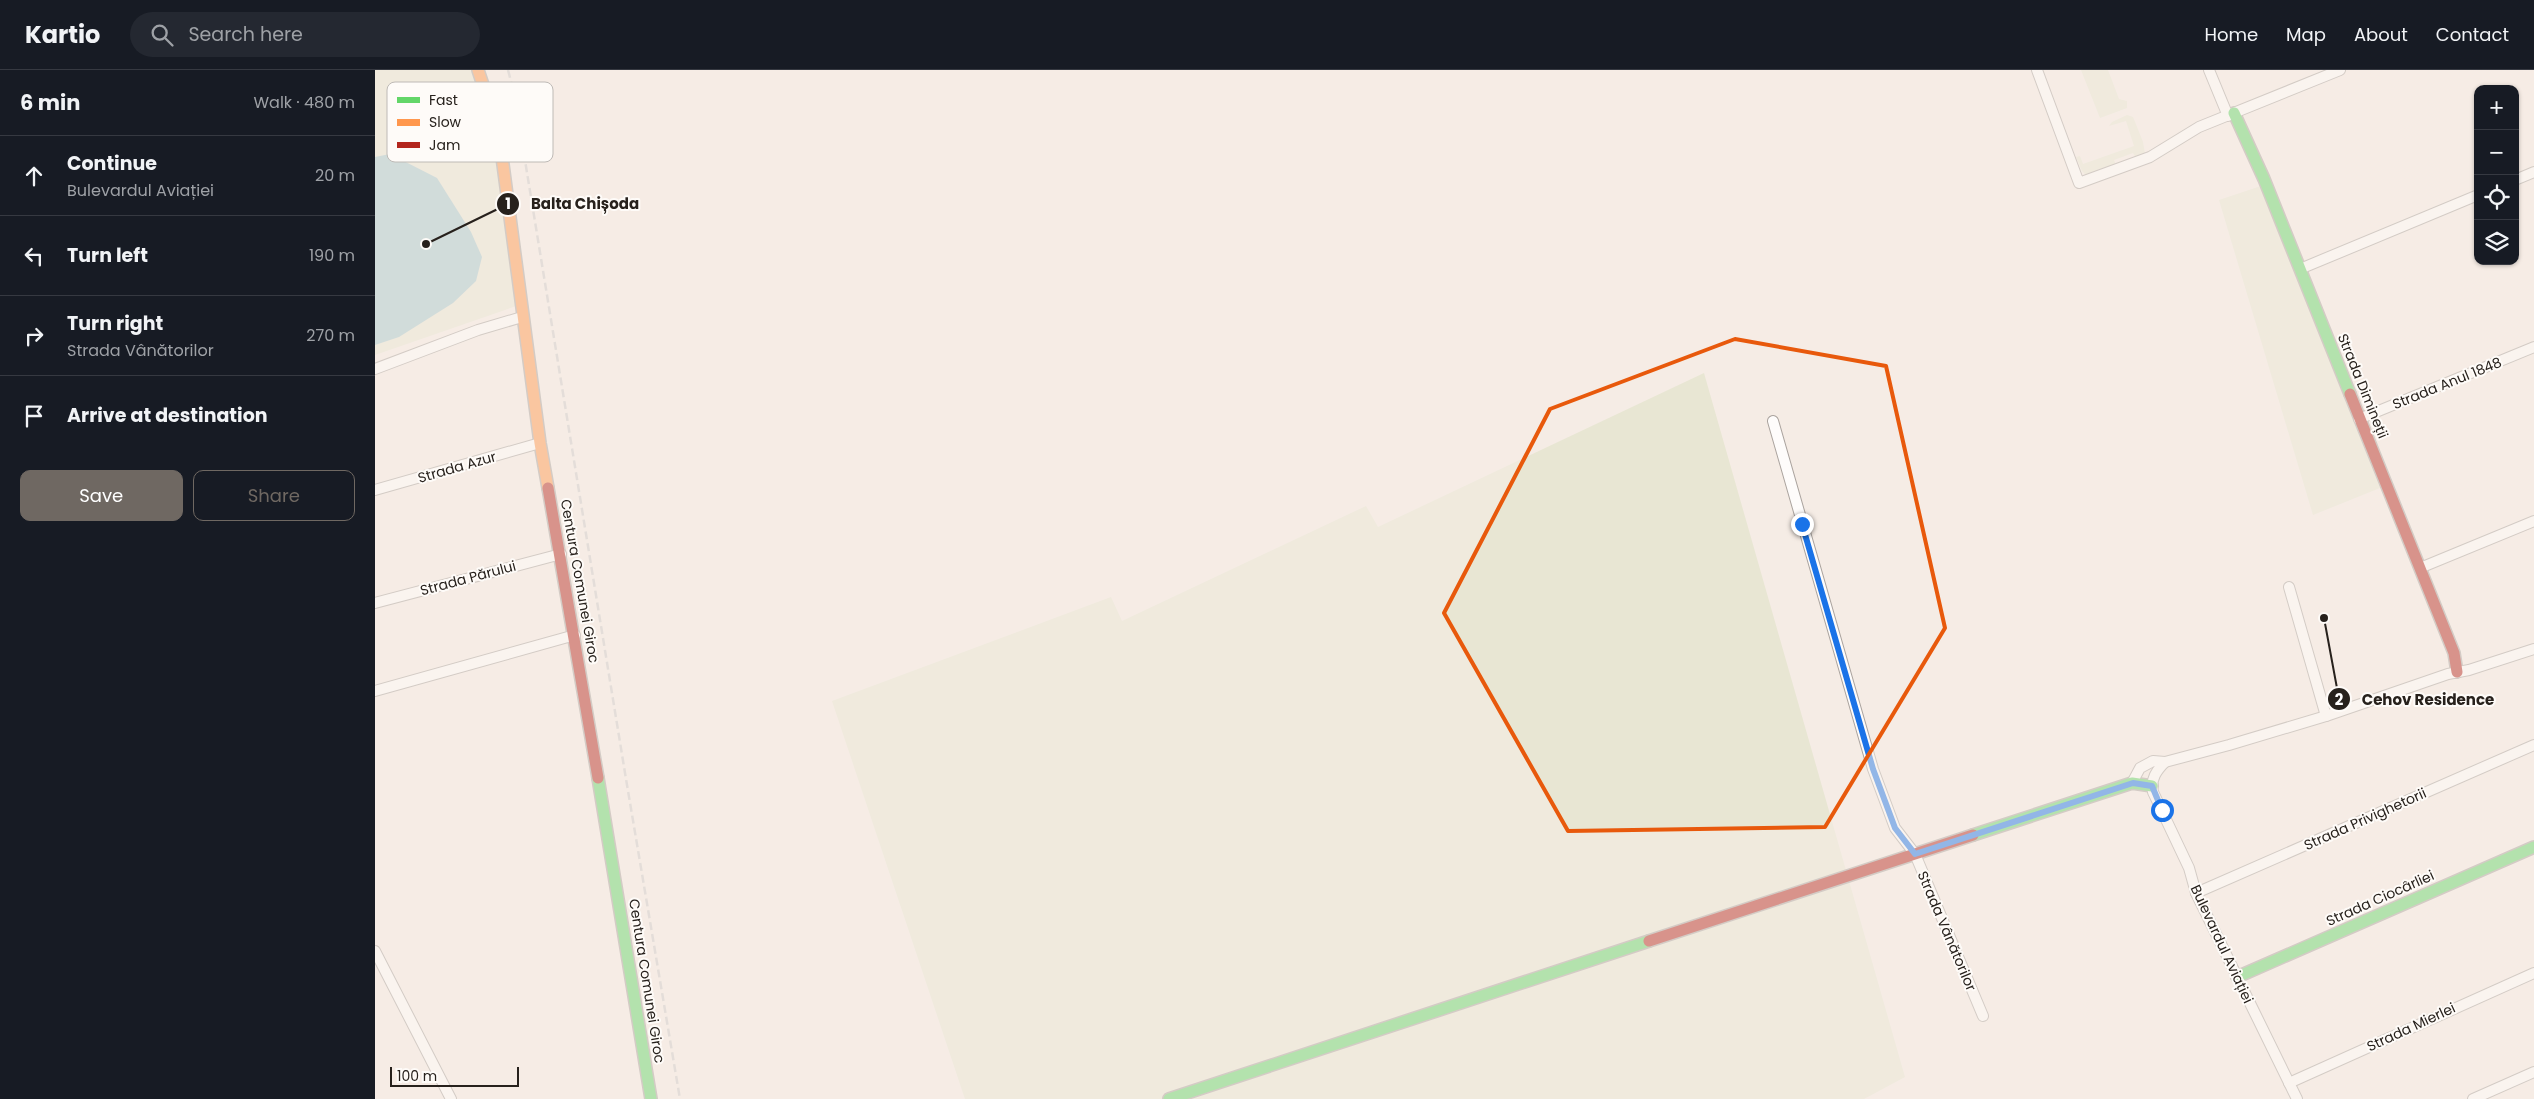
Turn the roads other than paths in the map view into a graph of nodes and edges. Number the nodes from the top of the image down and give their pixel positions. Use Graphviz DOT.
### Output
graph roads {
  1 [pos="478,70"];
  2 [pos="2037,70"];
  3 [pos="2209,70"];
  4 [pos="2340,70"];
  5 [pos="482,82"];
  6 [pos="2231,114"];
  7 [pos="501,162"];
  8 [pos="2534,172"];
  9 [pos="2519,178"];
  10 [pos="2474,197"];
  11 [pos="2300,269"];
  12 [pos="522,316"];
  13 [pos="2534,347"];
  14 [pos="375,369"];
  15 [pos="2359,419"];
  16 [pos="1773,421"];
  17 [pos="540,444"];
  18 [pos="375,490"];
  19 [pos="2534,521"];
  20 [pos="561,554"];
  21 [pos="2420,568"];
  22 [pos="2289,587"];
  23 [pos="375,603"];
  24 [pos="575,635"];
  25 [pos="2534,649"];
  26 [pos="2457,672"];
  27 [pos="375,692"];
  28 [pos="2326,716"];
  29 [pos="2534,745"];
  30 [pos="2165,762"];
  31 [pos="2133,783"];
  32 [pos="2152,786"];
  33 [pos="2534,847"];
  34 [pos="1915,854"];
  35 [pos="2196,893"];
  36 [pos="375,951"];
  37 [pos="2534,973"];
  38 [pos="2237,977"];
  39 [pos="1983,1016"];
  40 [pos="2534,1072"];
  41 [pos="2289,1083"];
  42 [pos="451,1099"];
  43 [pos="651,1099"];
  44 [pos="1169,1099"];
  45 [pos="2297,1099"];
  46 [pos="2473,1099"];
  1 -- 5 [label="street, Centura Comunei Giroc"];
  2 -- 6 [label="street"];
  3 -- 6 [label="street, Strada Dimineții"];
  4 -- 6 [label="street"];
  6 -- 11 [label="street, Strada Dimineții"];
  7 -- 12 [label="street, Centura Comunei Giroc"];
  8 -- 9 [label="street"];
  10 -- 11 [label="street"];
  11 -- 15 [label="street, Strada Dimineții"];
  12 -- 14 [label="street"];
  12 -- 17 [label="street, Centura Comunei Giroc"];
  13 -- 15 [label="street, Strada Anul 1848"];
  15 -- 21 [label="street, Strada Dimineții"];
  16 -- 34 [label="street, Strada Vânătorilor"];
  17 -- 18 [label="street, Strada Azur"];
  17 -- 20 [label="street, Centura Comunei Giroc"];
  19 -- 21 [label="street"];
  20 -- 23 [label="street, Strada Părului"];
  20 -- 24 [label="street, Centura Comunei Giroc"];
  21 -- 26 [label="street, Strada Dimineții"];
  22 -- 28 [label="street"];
  24 -- 27 [label="street"];
  24 -- 43 [label="street, Centura Comunei Giroc"];
  25 -- 26 [label="street"];
  26 -- 28 [label="street"];
  28 -- 30 [label="street"];
  29 -- 35 [label="street, Strada Privighetorii"];
  30 -- 31 [label="street"];
  30 -- 32 [label="street"];
  31 -- 32 [label="street"];
  31 -- 34 [label="street"];
  32 -- 35 [label="street, Bulevardul Aviației"];
  33 -- 38 [label="street, Strada Ciocârliei"];
  34 -- 39 [label="street, Strada Vânătorilor"];
  34 -- 44 [label="street"];
  35 -- 38 [label="street, Bulevardul Aviației"];
  36 -- 42 [label="street"];
  37 -- 41 [label="street, Strada Mierlei"];
  38 -- 41 [label="street, Bulevardul Aviației"];
  40 -- 46 [label="street"];
  41 -- 45 [label="street, Bulevardul Aviației"];
}
